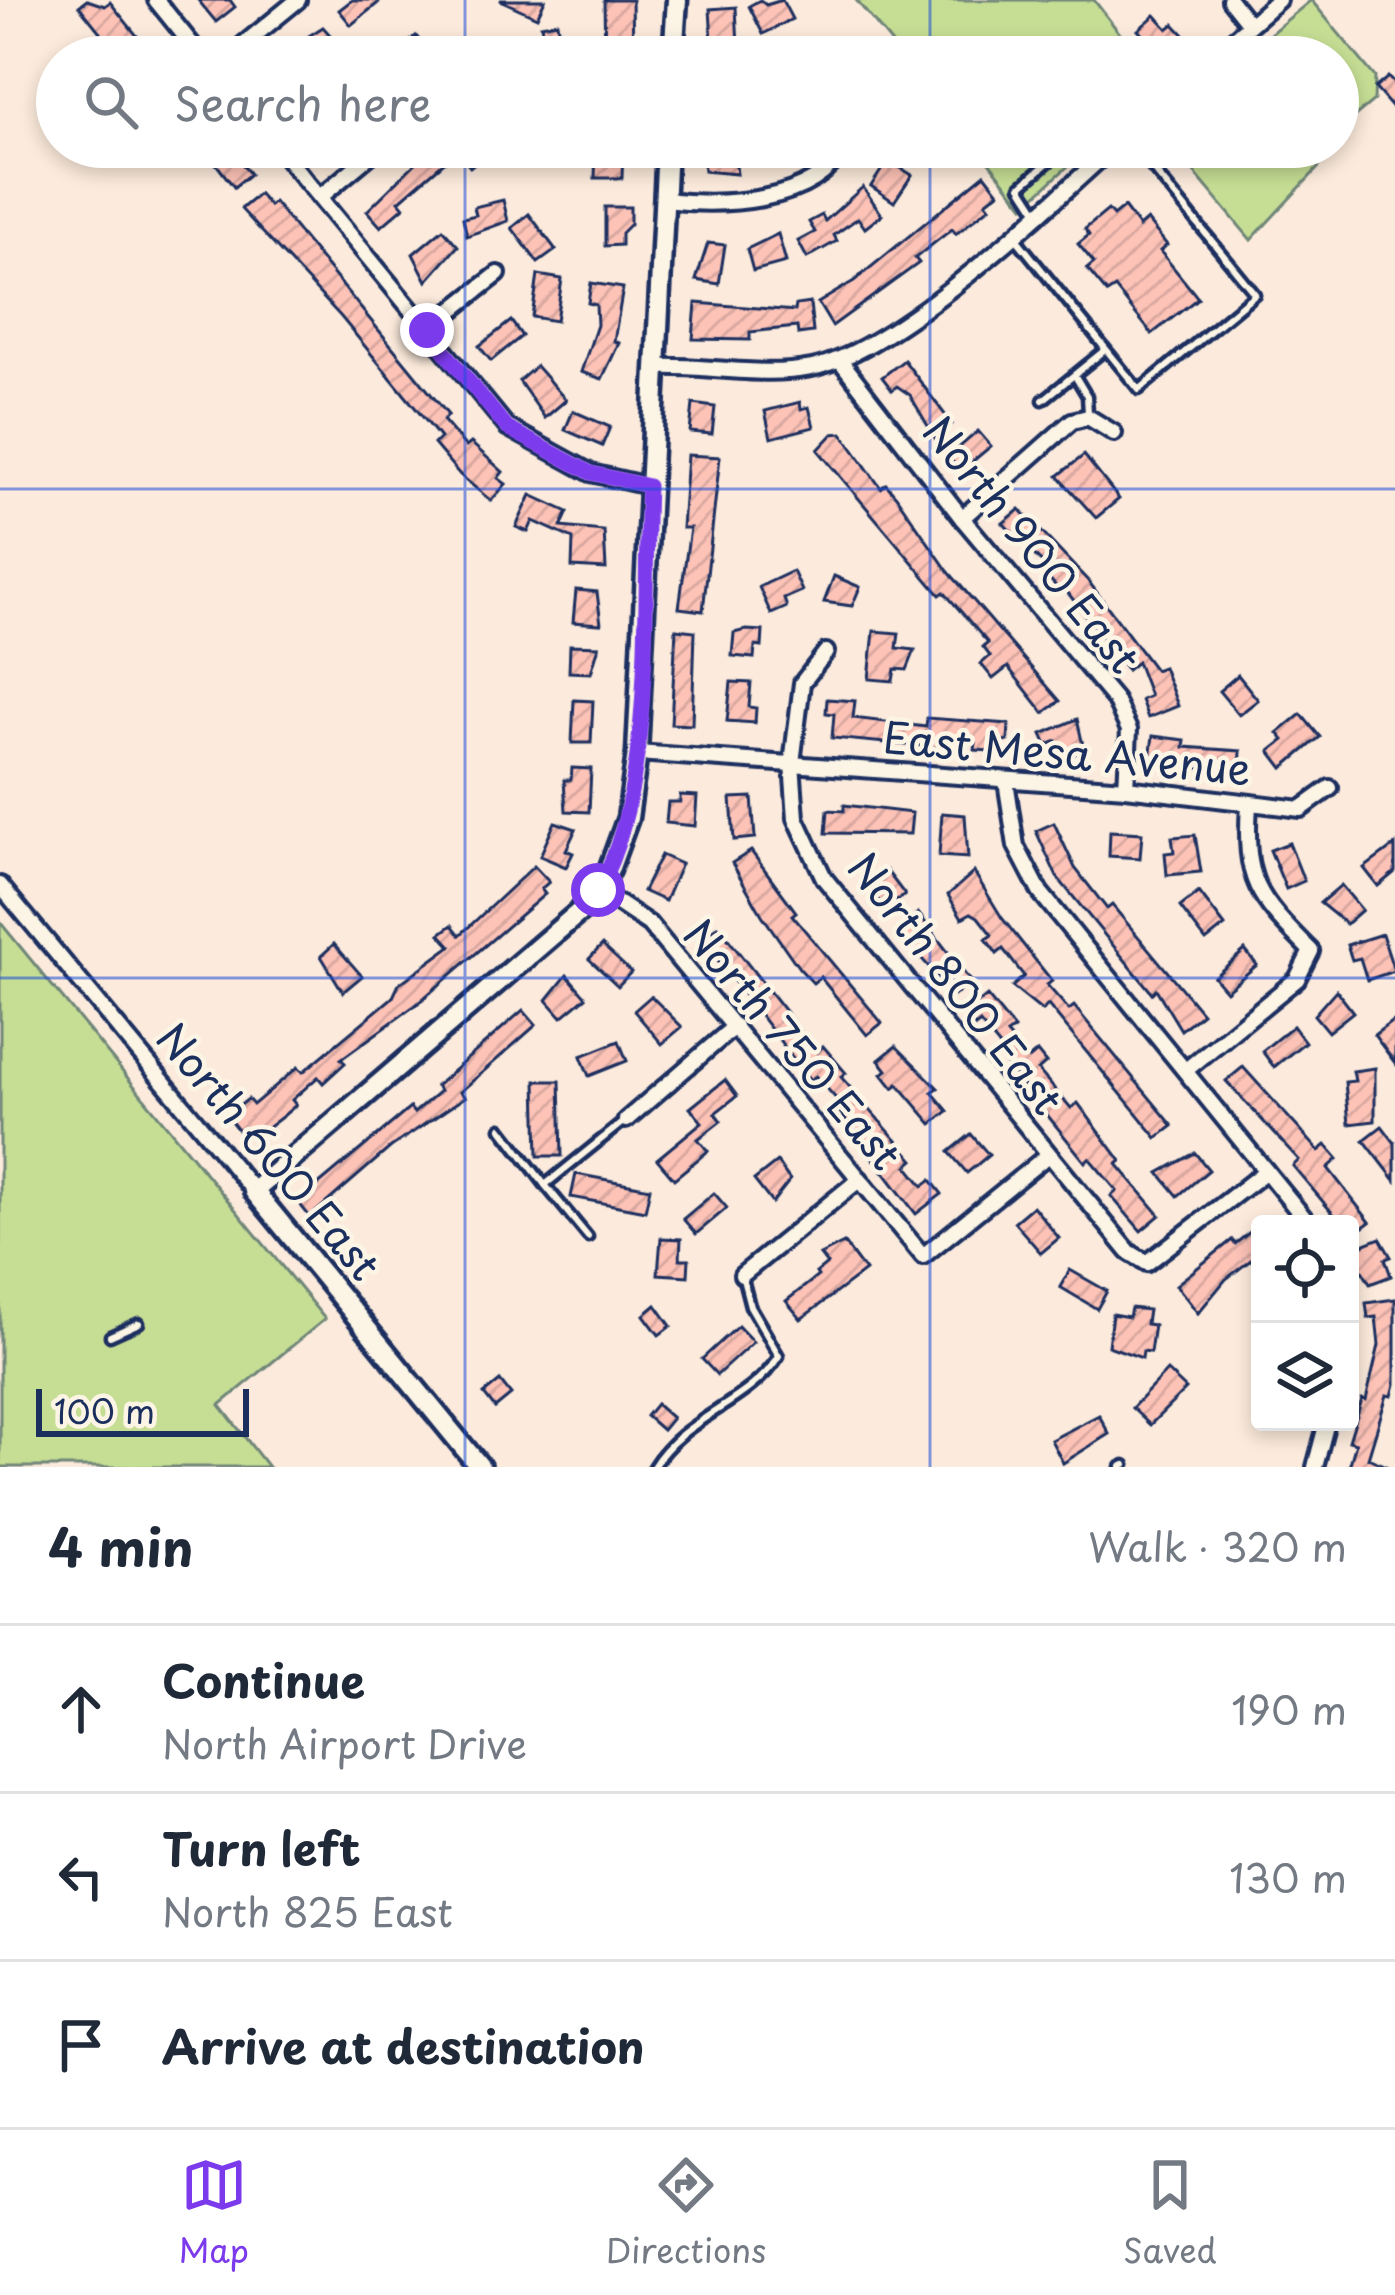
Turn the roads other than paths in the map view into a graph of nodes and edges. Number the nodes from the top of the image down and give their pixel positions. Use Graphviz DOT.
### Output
graph roads {
  1 [pos="156,0"];
  2 [pos="298,0"];
  3 [pos="676,0"];
  4 [pos="1230,0"];
  5 [pos="1278,0"];
  6 [pos="1249,24"];
  7 [pos="185,36"];
  8 [pos="254,36"];
  9 [pos="674,36"];
  10 [pos="1236,36"];
  11 [pos="296,168"];
  12 [pos="355,168"];
  13 [pos="666,168"];
  14 [pos="823,168"];
  15 [pos="1042,168"];
  16 [pos="1090,168"];
  17 [pos="1152,168"];
  18 [pos="320,197"];
  19 [pos="664,200"];
  20 [pos="1040,213"];
  21 [pos="1014,236"];
  22 [pos="499,274"];
  23 [pos="427,330"];
  24 [pos="1106,349"];
  25 [pos="840,360"];
  26 [pos="656,368"];
  27 [pos="1074,375"];
  28 [pos="1042,400"];
  29 [pos="1088,416"];
  30 [pos="1114,433"];
  31 [pos="648,486"];
  32 [pos="962,518"];
  33 [pos="826,652"];
  34 [pos="637,753"];
  35 [pos="792,763"];
  36 [pos="1006,781"];
  37 [pos="1126,788"];
  38 [pos="1330,788"];
  39 [pos="1249,804"];
  40 [pos="0,885"];
  41 [pos="598,890"];
  42 [pos="735,1027"];
  43 [pos="1186,1070"];
  44 [pos="626,1120"];
  45 [pos="501,1128"];
  46 [pos="1048,1155"];
  47 [pos="1267,1172"];
  48 [pos="860,1179"];
  49 [pos="545,1185"];
  50 [pos="254,1191"];
  51 [pos="1302,1215"];
  52 [pos="588,1237"];
  53 [pos="742,1275"];
  54 [pos="139,1323"];
  55 [pos="110,1336"];
  56 [pos="1325,1431"];
  57 [pos="480,1467"];
  58 [pos="653,1467"];
  59 [pos="1315,1467"];
  1 -- 7 [label="street"];
  2 -- 8 [label="street"];
  3 -- 9 [label="street"];
  4 -- 6 [label="street"];
  5 -- 6 [label="street"];
  6 -- 10 [label="street"];
  11 -- 18 [label="street"];
  12 -- 18 [label="street"];
  13 -- 19 [label="street"];
  14 -- 19 [label="street"];
  15 -- 20 [label="lane"];
  16 -- 20 [label="street"];
  17 -- 24 [label="lane"];
  18 -- 23 [label="street"];
  19 -- 26 [label="street"];
  20 -- 21 [label="street"];
  21 -- 24 [label="lane"];
  21 -- 25 [label="street"];
  22 -- 23 [label="street"];
  23 -- 31 [label="street"];
  24 -- 27 [label="lane"];
  25 -- 26 [label="street"];
  25 -- 32 [label="street, North 900 East"];
  26 -- 31 [label="street"];
  27 -- 28 [label="lane"];
  27 -- 29 [label="lane"];
  29 -- 30 [label="street"];
  29 -- 32 [label="street"];
  31 -- 34 [label="street"];
  32 -- 37 [label="street, North 900 East"];
  33 -- 35 [label="street, North 800 East"];
  34 -- 35 [label="street, East Mesa Avenue"];
  34 -- 41 [label="street"];
  35 -- 36 [label="street, East Mesa Avenue"];
  35 -- 46 [label="street, North 800 East"];
  36 -- 37 [label="street, East Mesa Avenue"];
  36 -- 43 [label="street"];
  37 -- 39 [label="street, East Mesa Avenue"];
  38 -- 39 [label="street, East Mesa Avenue"];
  39 -- 43 [label="street"];
  40 -- 50 [label="street, North 600 East"];
  41 -- 42 [label="street, North 750 East"];
  41 -- 50 [label="street"];
  42 -- 44 [label="street"];
  42 -- 48 [label="street, North 750 East"];
  43 -- 47 [label="street"];
  44 -- 49 [label="lane"];
  45 -- 49 [label="lane"];
  46 -- 47 [label="street, North 800 East"];
  46 -- 48 [label="street, North 750 East"];
  47 -- 51 [label="street"];
  48 -- 53 [label="street"];
  49 -- 52 [label="lane"];
  50 -- 57 [label="street, North 600 East"];
  53 -- 58 [label="lane"];
  54 -- 55 [label="lane"];
  56 -- 59 [label="street"];
}
